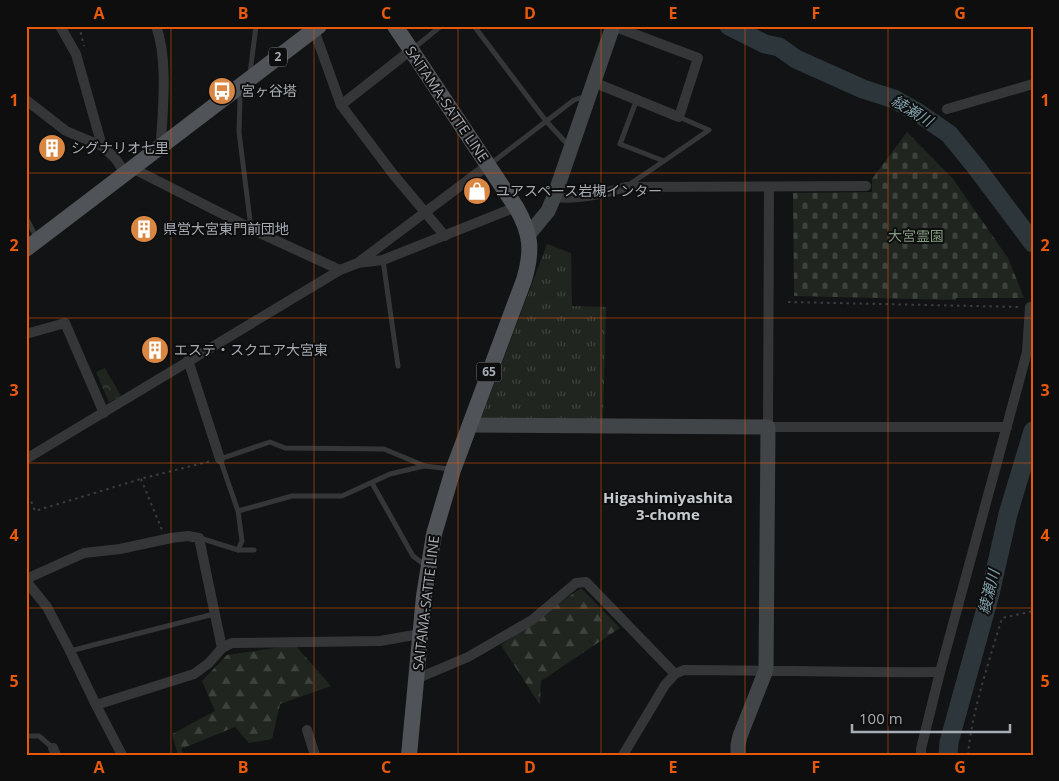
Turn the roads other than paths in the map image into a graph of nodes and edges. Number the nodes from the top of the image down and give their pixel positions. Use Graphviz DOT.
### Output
graph roads {
  1 [pos="60,26"];
  2 [pos="156,26"];
  3 [pos="256,26"];
  4 [pos="395,26"];
  5 [pos="441,26"];
  6 [pos="474,26"];
  7 [pos="613,26"];
  8 [pos="316,28"];
  9 [pos="411,50"];
  10 [pos="243,83"];
  11 [pos="1033,84"];
  12 [pos="591,89"];
  13 [pos="638,99"];
  14 [pos="26,100"];
  15 [pos="341,105"];
  16 [pos="947,109"];
  17 [pos="679,117"];
  18 [pos="546,121"];
  19 [pos="164,144"];
  20 [pos="102,146"];
  21 [pos="570,148"];
  22 [pos="664,161"];
  23 [pos="488,165"];
  24 [pos="128,171"];
  25 [pos="866,186"];
  26 [pos="626,187"];
  27 [pos="769,187"];
  28 [pos="554,197"];
  29 [pos="516,207"];
  30 [pos="426,212"];
  31 [pos="26,217"];
  32 [pos="251,228"];
  33 [pos="529,234"];
  34 [pos="445,236"];
  35 [pos="32,245"];
  36 [pos="383,260"];
  37 [pos="358,263"];
  38 [pos="340,270"];
  39 [pos="1030,307"];
  40 [pos="26,334"];
  41 [pos="188,360"];
  42 [pos="398,366"];
  43 [pos="104,413"];
  44 [pos="470,425"];
  45 [pos="768,427"];
  46 [pos="1007,427"];
  47 [pos="220,458"];
  48 [pos="26,459"];
  49 [pos="425,466"];
  50 [pos="453,470"];
  51 [pos="372,483"];
  52 [pos="238,511"];
  53 [pos="199,538"];
  54 [pos="238,550"];
  55 [pos="254,550"];
  56 [pos="428,567"];
  57 [pos="26,580"];
  58 [pos="214,614"];
  59 [pos="420,634"];
  60 [pos="222,648"];
  61 [pos="70,651"];
  62 [pos="766,670"];
  63 [pos="940,672"];
  64 [pos="675,674"];
  65 [pos="416,679"];
  66 [pos="96,705"];
  67 [pos="306,730"];
  68 [pos="26,736"];
  69 [pos="55,752"];
  70 [pos="122,755"];
  71 [pos="315,755"];
  72 [pos="409,755"];
  73 [pos="623,755"];
  74 [pos="738,755"];
  75 [pos="922,755"];
  1 -- 20 [label="street"];
  2 -- 19 [label="street"];
  3 -- 10 [label="lane"];
  4 -- 9 [label="main road, SAITAMA-SATTE LINE / 65"];
  5 -- 9 [label="lane"];
  6 -- 18 [label="lane"];
  7 -- 12 [label="street"];
  7 -- 17 [label="street"];
  8 -- 10 [label="main road, 2"];
  8 -- 15 [label="street"];
  9 -- 15 [label="street"];
  9 -- 23 [label="main road, SAITAMA-SATTE LINE / 65"];
  10 -- 19 [label="main road, 2"];
  10 -- 32 [label="lane"];
  11 -- 16 [label="street"];
  12 -- 13 [label="street"];
  12 -- 18 [label="lane"];
  12 -- 21 [label="street"];
  13 -- 17 [label="street"];
  13 -- 22 [label="lane"];
  14 -- 20 [label="street"];
  15 -- 30 [label="street"];
  17 -- 22 [label="lane"];
  18 -- 21 [label="lane"];
  18 -- 23 [label="lane"];
  19 -- 24 [label="main road, 2"];
  20 -- 24 [label="street"];
  21 -- 28 [label="street"];
  22 -- 26 [label="lane"];
  23 -- 29 [label="main road, SAITAMA-SATTE LINE / 65"];
  23 -- 30 [label="street"];
  24 -- 32 [label="street"];
  24 -- 35 [label="main road, 2"];
  25 -- 27 [label="street"];
  26 -- 27 [label="street"];
  26 -- 28 [label="street"];
  27 -- 45 [label="street"];
  28 -- 33 [label="street"];
  29 -- 33 [label="main road, SAITAMA-SATTE LINE / 65"];
  29 -- 34 [label="street"];
  30 -- 34 [label="street"];
  30 -- 37 [label="street"];
  31 -- 35 [label="lane"];
  32 -- 38 [label="street"];
  33 -- 44 [label="main road, SAITAMA-SATTE LINE / 65"];
  34 -- 36 [label="street"];
  36 -- 37 [label="street"];
  36 -- 42 [label="lane"];
  37 -- 38 [label="street"];
  38 -- 41 [label="street"];
  39 -- 46 [label="street"];
  40 -- 43 [label="street"];
  41 -- 43 [label="street"];
  41 -- 47 [label="street"];
  43 -- 48 [label="street"];
  44 -- 45 [label="street"];
  44 -- 50 [label="main road, SAITAMA-SATTE LINE / 65"];
  45 -- 46 [label="street"];
  45 -- 62 [label="street"];
  46 -- 63 [label="street"];
  47 -- 49 [label="lane"];
  47 -- 52 [label="lane"];
  49 -- 50 [label="lane"];
  49 -- 51 [label="lane"];
  50 -- 56 [label="main road, SAITAMA-SATTE LINE / 65"];
  51 -- 52 [label="lane"];
  51 -- 56 [label="lane"];
  52 -- 54 [label="lane"];
  53 -- 54 [label="lane"];
  53 -- 57 [label="street"];
  53 -- 58 [label="street"];
  54 -- 55 [label="lane"];
  56 -- 59 [label="main road, SAITAMA-SATTE LINE / 65"];
  57 -- 61 [label="street"];
  58 -- 60 [label="street"];
  58 -- 61 [label="lane"];
  59 -- 60 [label="street"];
  59 -- 65 [label="main road, SAITAMA-SATTE LINE / 65"];
  60 -- 66 [label="street"];
  61 -- 66 [label="street"];
  62 -- 63 [label="street"];
  62 -- 64 [label="street"];
  62 -- 74 [label="street"];
  63 -- 75 [label="street"];
  64 -- 65 [label="street"];
  64 -- 73 [label="street"];
  65 -- 72 [label="main road, SAITAMA-SATTE LINE / 65"];
  66 -- 70 [label="street"];
  67 -- 71 [label="street"];
  68 -- 69 [label="lane"];
}
